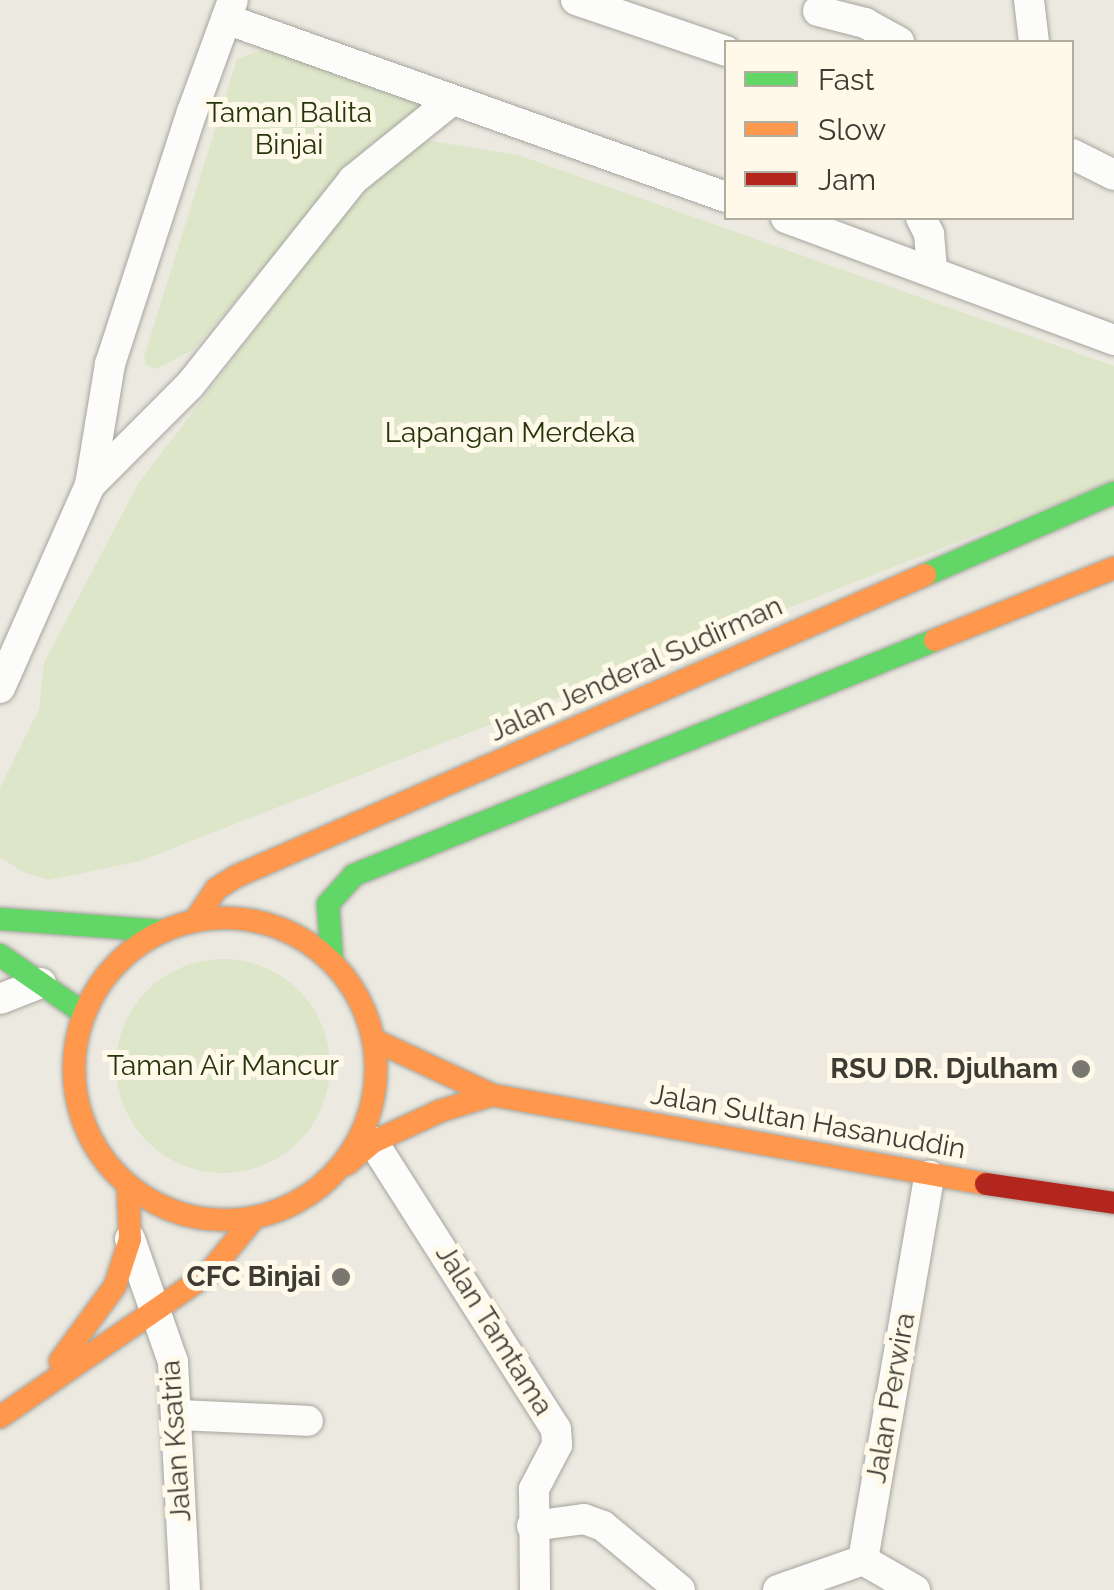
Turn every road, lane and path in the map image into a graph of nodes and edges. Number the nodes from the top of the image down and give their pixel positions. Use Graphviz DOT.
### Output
graph roads {
  1 [pos="576,0"];
  2 [pos="1029,0"];
  3 [pos="814,6"];
  4 [pos="230,10"];
  5 [pos="833,40"];
  6 [pos="896,40"];
  7 [pos="1034,40"];
  8 [pos="724,50"];
  9 [pos="451,101"];
  10 [pos="1074,155"];
  11 [pos="1114,175"];
  12 [pos="724,196"];
  13 [pos="792,220"];
  14 [pos="928,223"];
  15 [pos="932,268"];
  16 [pos="1114,340"];
  17 [pos="90,486"];
  18 [pos="1114,494"];
  19 [pos="1114,568"];
  20 [pos="0,688"];
  21 [pos="196,918"];
  22 [pos="0,919"];
  23 [pos="164,931"];
  24 [pos="0,955"];
  25 [pos="332,961"];
  26 [pos="40,984"];
  27 [pos="0,999"];
  28 [pos="84,1014"];
  29 [pos="374,1040"];
  30 [pos="492,1095"];
  31 [pos="374,1142"];
  32 [pos="929,1176"];
  33 [pos="332,1177"];
  34 [pos="128,1187"];
  35 [pos="1114,1203"];
  36 [pos="255,1217"];
  37 [pos="130,1239"];
  38 [pos="158,1312"];
  39 [pos="34,1392"];
  40 [pos="178,1415"];
  41 [pos="0,1417"];
  42 [pos="308,1422"];
  43 [pos="532,1526"];
  44 [pos="863,1560"];
  45 [pos="185,1590"];
  46 [pos="535,1590"];
  47 [pos="680,1590"];
  48 [pos="778,1590"];
  49 [pos="915,1590"];
  1 -- 8 [label="street"];
  2 -- 7 [label="street"];
  3 -- 5 [label="street"];
  3 -- 6 [label="street"];
  4 -- 9 [label="street"];
  4 -- 17 [label="street"];
  9 -- 12 [label="street"];
  9 -- 17 [label="street"];
  10 -- 11 [label="street"];
  13 -- 15 [label="street"];
  14 -- 15 [label="street"];
  15 -- 16 [label="street"];
  17 -- 20 [label="street"];
  18 -- 21 [label="main road, Jalan Jenderal Sudirman"];
  19 -- 25 [label="main road"];
  21 -- 23 [label="main road"];
  21 -- 25 [label="main road"];
  22 -- 23 [label="main road"];
  23 -- 28 [label="main road"];
  24 -- 26 [label="main road"];
  25 -- 29 [label="main road"];
  26 -- 27 [label="street"];
  26 -- 28 [label="main road"];
  28 -- 34 [label="main road"];
  29 -- 30 [label="main road, Jalan Sultan Hasanuddin"];
  29 -- 33 [label="main road"];
  30 -- 31 [label="main road, Jalan Sultan Hasanuddin"];
  30 -- 32 [label="main road, Jalan Sultan Hasanuddin"];
  31 -- 33 [label="main road, Jalan Sultan Hasanuddin"];
  31 -- 43 [label="street, Jalan Tamtama"];
  32 -- 35 [label="main road, Jalan Sultan Hasanuddin"];
  32 -- 44 [label="street, Jalan Perwira"];
  33 -- 36 [label="main road"];
  34 -- 36 [label="main road"];
  34 -- 37 [label="main road"];
  36 -- 38 [label="main road"];
  37 -- 38 [label="street, Jalan Ksatria"];
  37 -- 39 [label="main road"];
  38 -- 39 [label="main road"];
  38 -- 40 [label="street, Jalan Ksatria"];
  39 -- 41 [label="main road"];
  40 -- 42 [label="street"];
  40 -- 45 [label="street, Jalan Ksatria"];
  43 -- 46 [label="street, Jalan Tamtama"];
  43 -- 47 [label="street"];
  44 -- 48 [label="street"];
  44 -- 49 [label="street"];
}
